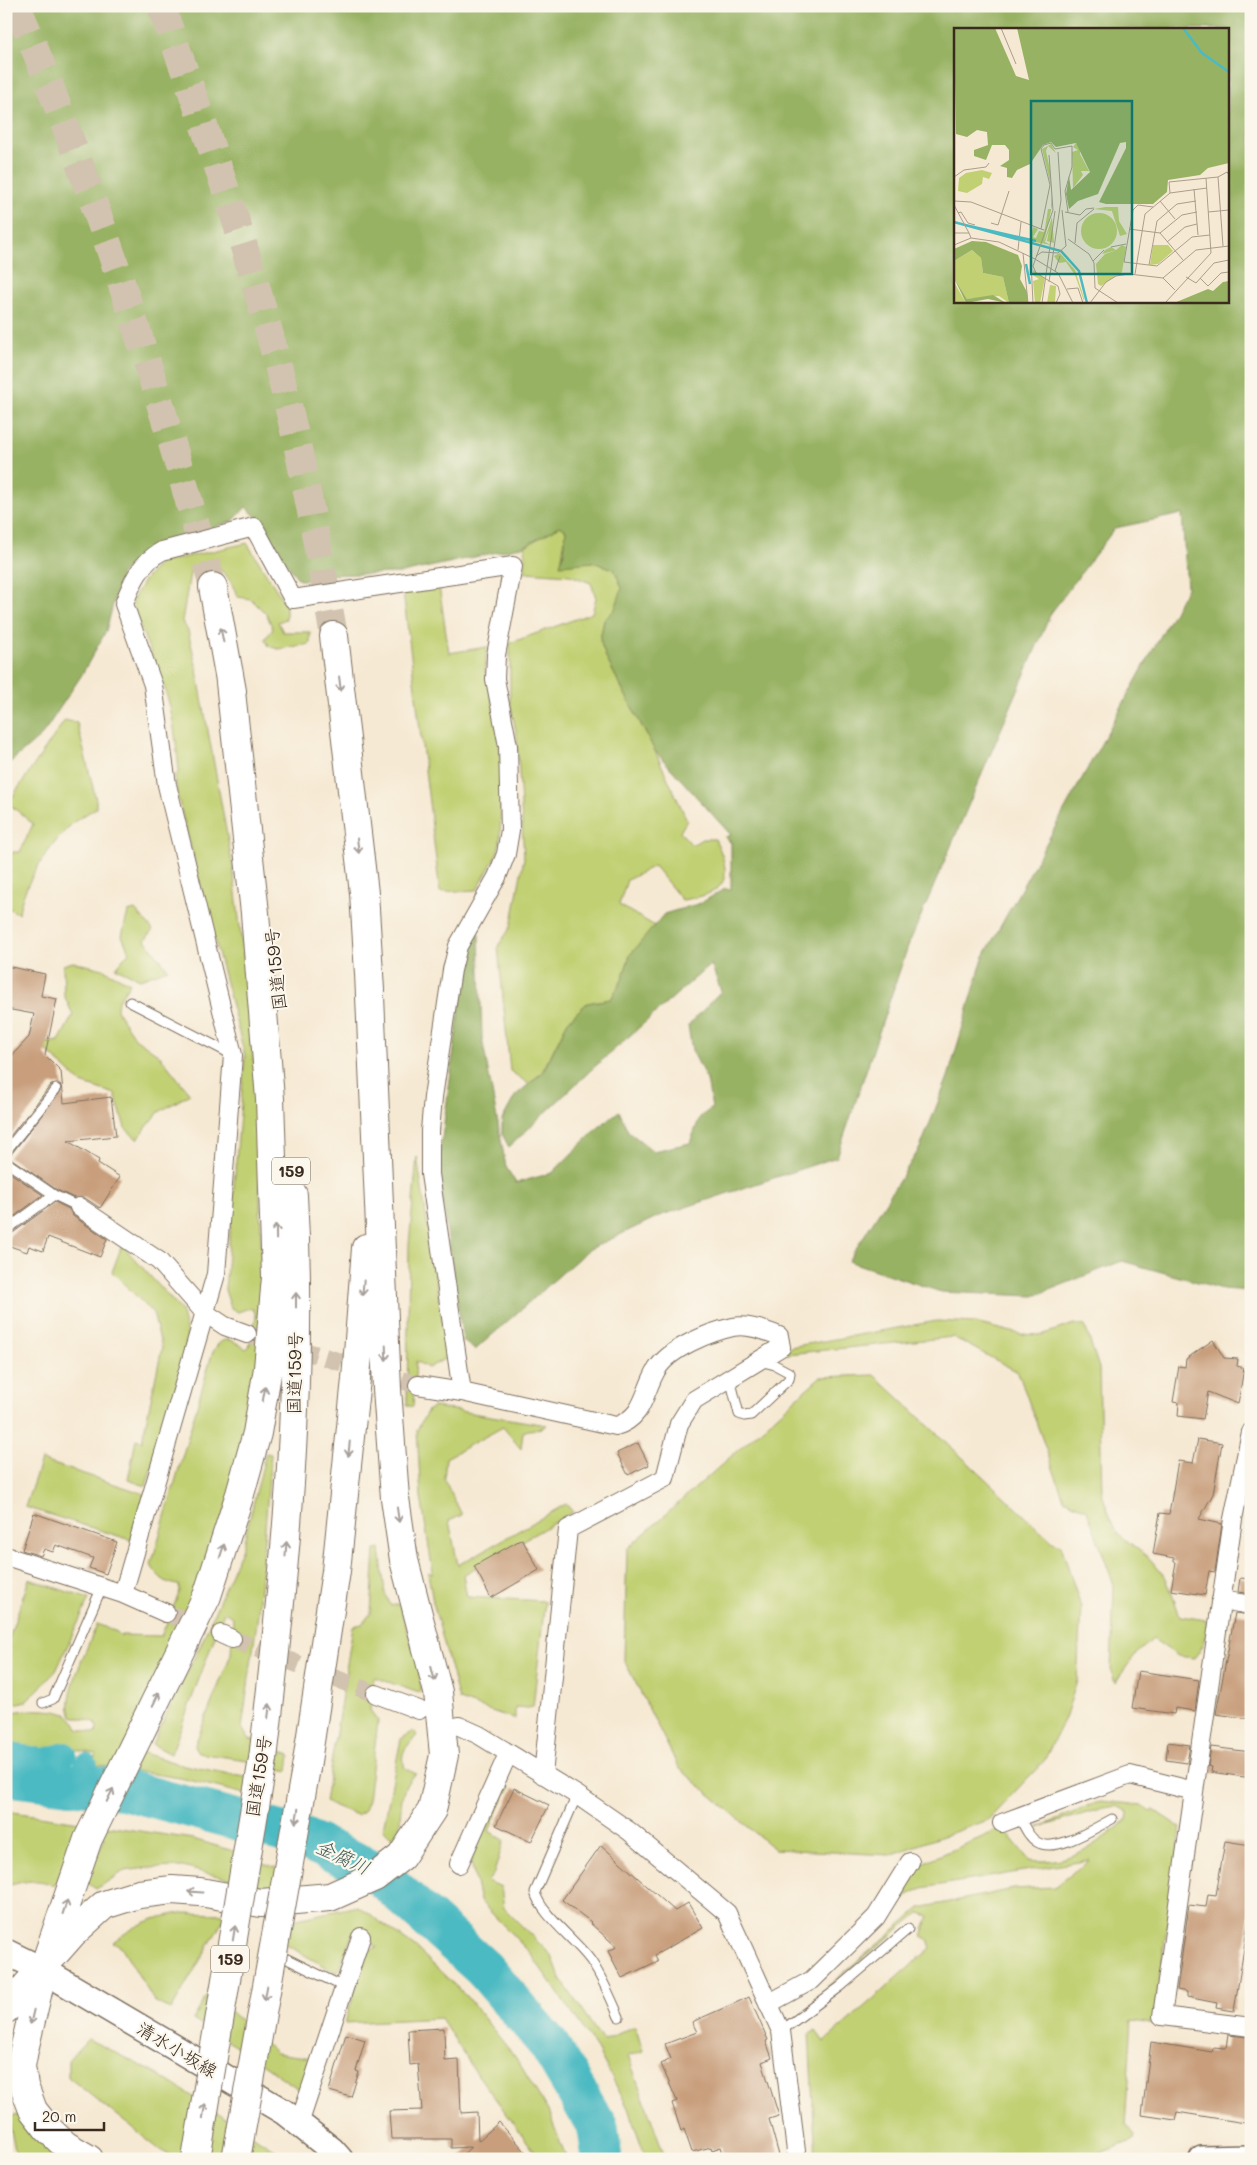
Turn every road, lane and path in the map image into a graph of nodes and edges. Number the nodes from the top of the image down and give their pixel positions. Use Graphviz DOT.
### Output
graph roads {
  1 [pos="213,587"];
  2 [pos="334,636"];
  3 [pos="229,673"];
  4 [pos="370,972"];
  5 [pos="130,1002"];
  6 [pos="233,1055"];
  7 [pos="56,1089"];
  8 [pos="6,1152"];
  9 [pos="6,1162"];
  10 [pos="54,1195"];
  11 [pos="79,1206"];
  12 [pos="6,1230"];
  13 [pos="204,1312"];
  14 [pos="247,1334"];
  15 [pos="757,1361"];
  16 [pos="730,1378"];
  17 [pos="418,1385"];
  18 [pos="462,1392"];
  19 [pos="1251,1432"];
  20 [pos="6,1556"];
  21 [pos="102,1587"];
  22 [pos="123,1594"];
  23 [pos="1221,1600"];
  24 [pos="1251,1605"];
  25 [pos="166,1613"];
  26 [pos="376,1694"];
  27 [pos="43,1703"];
  28 [pos="419,1710"];
  29 [pos="459,1726"];
  30 [pos="508,1754"];
  31 [pos="543,1775"];
  32 [pos="1194,1791"];
  33 [pos="577,1796"];
  34 [pos="1019,1817"];
  35 [pos="1112,1820"];
  36 [pos="1002,1823"];
  37 [pos="910,1862"];
  38 [pos="459,1864"];
  39 [pos="908,1929"];
  40 [pos="361,1937"];
  41 [pos="6,1952"];
  42 [pos="281,1956"];
  43 [pos="43,1970"];
  44 [pos="344,1987"];
  45 [pos="768,2004"];
  46 [pos="6,2009"];
  47 [pos="619,2017"];
  48 [pos="1251,2028"];
  49 [pos="781,2031"];
  50 [pos="299,2124"];
  51 [pos="1251,2158"];
  52 [pos="89,2159"];
  53 [pos="196,2159"];
  54 [pos="236,2159"];
  55 [pos="340,2159"];
  56 [pos="797,2159"];
  57 [pos="1202,2159"];
  3 -- 1 [label="highway, 国道159号 / 159, one-way"];
  2 -- 4 [label="highway, 159, one-way"];
  43 -- 3 [label="highway, 159, one-way"];
  53 -- 3 [label="highway, 国道159号 / 159, one-way, bridge"];
  4 -- 43 [label="highway, 159, one-way"];
  4 -- 54 [label="highway, 159, one-way, bridge"];
  5 -- 6 [label="lane"];
  6 -- 13 [label="street"];
  6 -- 18 [label="street"];
  7 -- 8 [label="lane"];
  9 -- 10 [label="lane"];
  10 -- 11 [label="lane"];
  10 -- 12 [label="lane"];
  11 -- 13 [label="street"];
  13 -- 14 [label="street"];
  13 -- 22 [label="street"];
  15 -- 16 [label="street"];
  15 -- 16 [label="lane"];
  15 -- 18 [label="street"];
  16 -- 31 [label="street"];
  17 -- 18 [label="street"];
  19 -- 23 [label="street"];
  20 -- 21 [label="street"];
  21 -- 22 [label="street"];
  21 -- 27 [label="lane"];
  22 -- 25 [label="street"];
  23 -- 24 [label="street"];
  23 -- 32 [label="street"];
  26 -- 28 [label="street"];
  29 -- 30 [label="street"];
  30 -- 31 [label="street"];
  30 -- 38 [label="street"];
  31 -- 33 [label="street"];
  32 -- 34 [label="street"];
  32 -- 48 [label="street"];
  33 -- 45 [label="street"];
  33 -- 47 [label="lane"];
  34 -- 35 [label="lane"];
  34 -- 36 [label="street"];
  37 -- 45 [label="street"];
  39 -- 49 [label="lane"];
  40 -- 44 [label="street"];
  41 -- 43 [label="main road, 清水小坂線"];
  42 -- 44 [label="lane"];
  43 -- 46 [label="highway, 159"];
  43 -- 50 [label="main road, 清水小坂線"];
  43 -- 52 [label="highway, 159, one-way"];
  44 -- 50 [label="street"];
  45 -- 49 [label="street"];
  49 -- 56 [label="street"];
  50 -- 55 [label="main road, 清水小坂線"];
  51 -- 57 [label="main road"];
}
